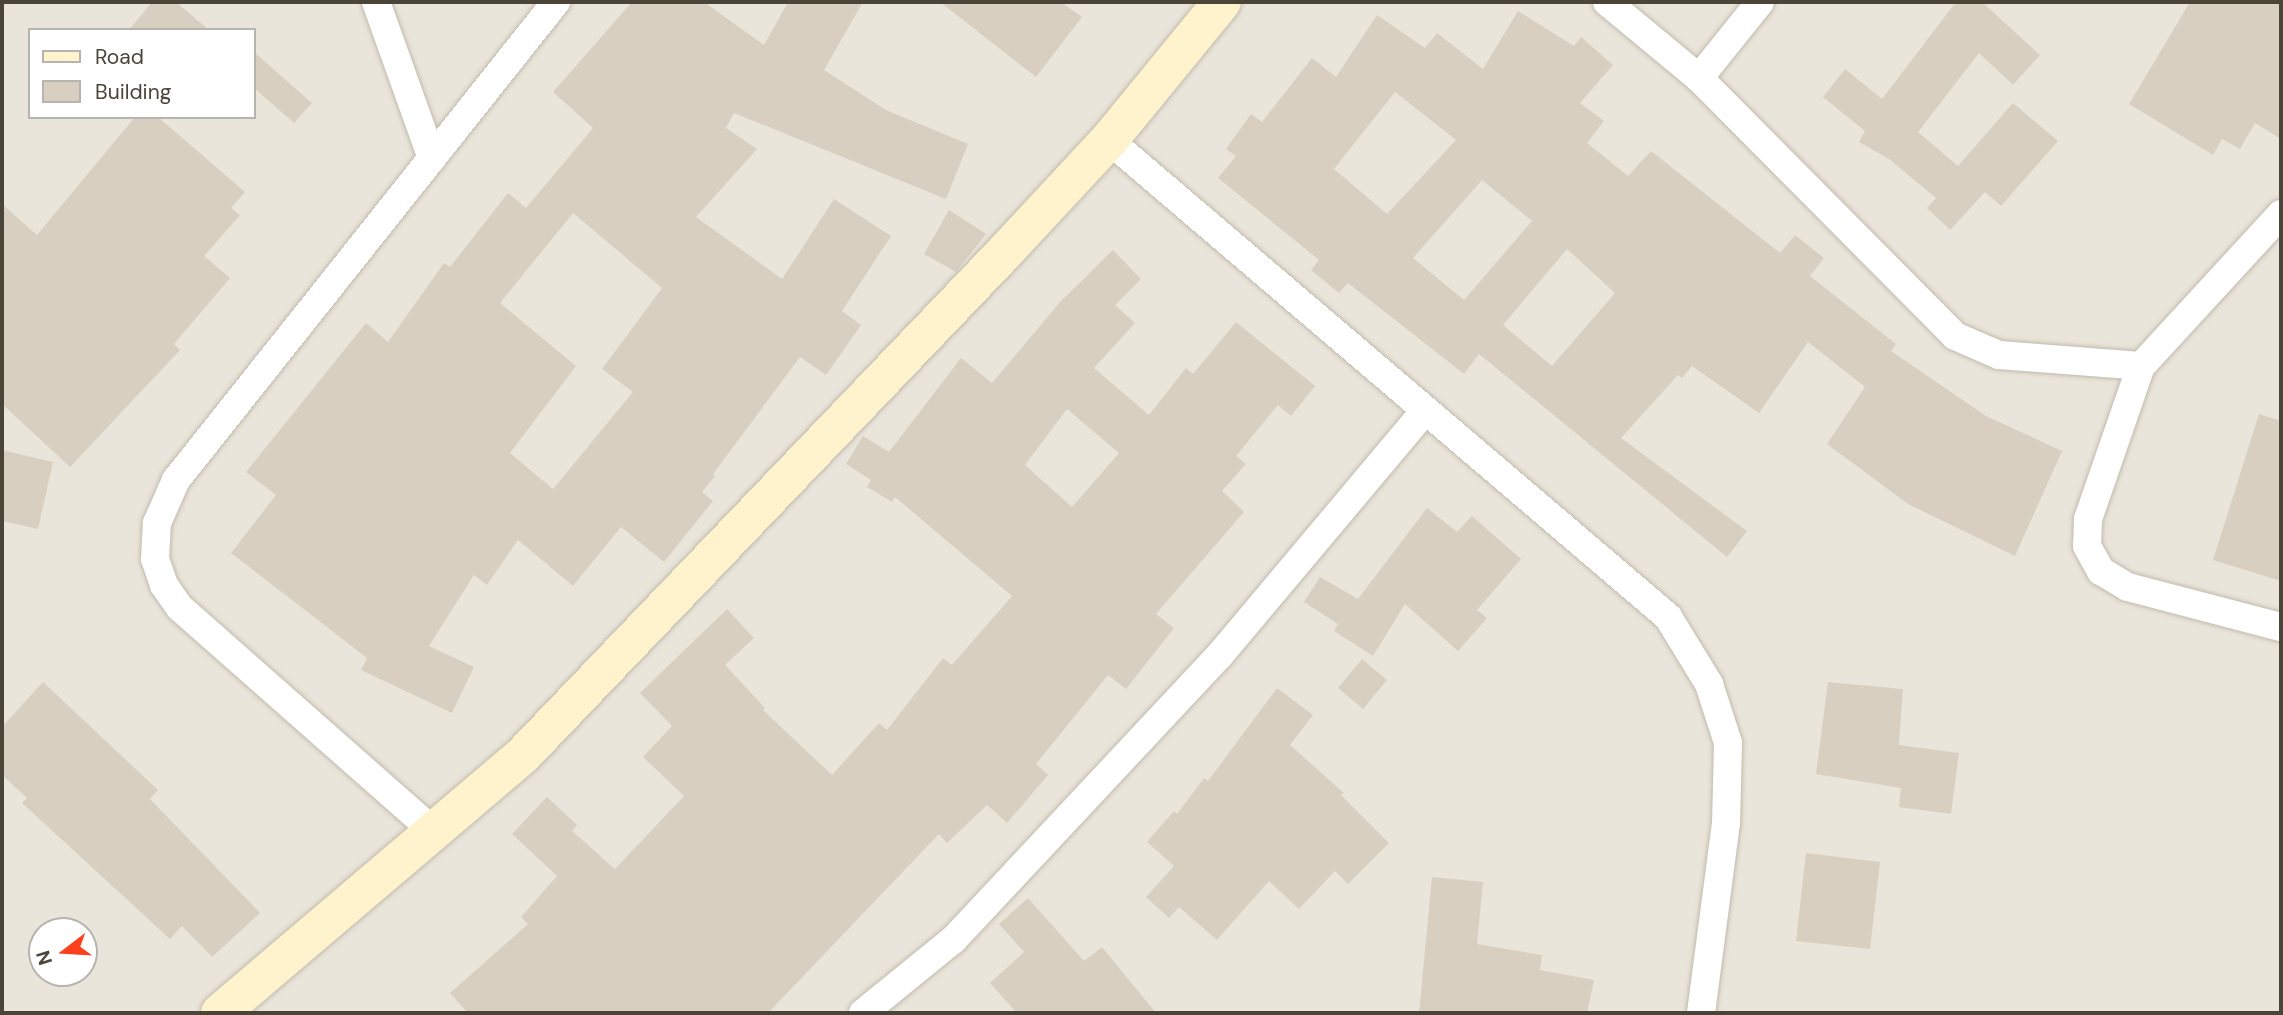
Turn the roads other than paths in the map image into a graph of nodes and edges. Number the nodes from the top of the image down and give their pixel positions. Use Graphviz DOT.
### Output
graph roads {
  1 [pos="376,2"];
  2 [pos="556,2"];
  3 [pos="1222,2"];
  4 [pos="1607,2"];
  5 [pos="1760,2"];
  6 [pos="1699,78"];
  7 [pos="1108,139"];
  8 [pos="432,158"];
  9 [pos="2281,214"];
  10 [pos="2141,366"];
  11 [pos="1424,412"];
  12 [pos="2281,627"];
  13 [pos="432,830"];
  14 [pos="220,1013"];
  15 [pos="863,1013"];
  16 [pos="1701,1013"];
  1 -- 8 [label="street"];
  2 -- 8 [label="street"];
  3 -- 7 [label="street"];
  4 -- 6 [label="street"];
  5 -- 6 [label="street"];
  6 -- 10 [label="street"];
  7 -- 11 [label="street"];
  7 -- 13 [label="street"];
  8 -- 13 [label="street"];
  9 -- 10 [label="street"];
  10 -- 12 [label="street"];
  11 -- 15 [label="street"];
  11 -- 16 [label="street"];
  13 -- 14 [label="street"];
}
